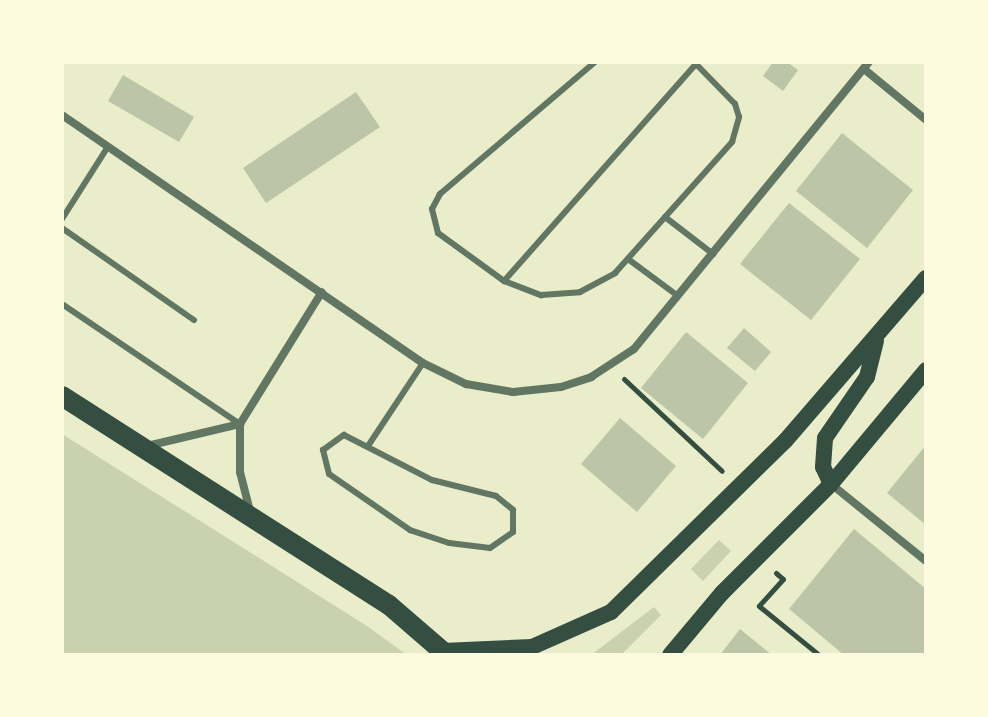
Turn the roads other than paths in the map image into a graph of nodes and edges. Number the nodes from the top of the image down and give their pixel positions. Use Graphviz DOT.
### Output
graph roads {
  1 [pos="595,62"];
  2 [pos="695,63"];
  3 [pos="866,66"];
  4 [pos="62,115"];
  5 [pos="926,120"];
  6 [pos="107,148"];
  7 [pos="665,217"];
  8 [pos="62,219"];
  9 [pos="62,228"];
  10 [pos="713,254"];
  11 [pos="628,259"];
  12 [pos="926,278"];
  13 [pos="504,281"];
  14 [pos="322,292"];
  15 [pos="678,296"];
  16 [pos="62,304"];
  17 [pos="194,320"];
  18 [pos="876,339"];
  19 [pos="423,363"];
  20 [pos="926,370"];
  21 [pos="62,396"];
  22 [pos="240,424"];
  23 [pos="141,446"];
  24 [pos="368,446"];
  25 [pos="831,484"];
  26 [pos="252,517"];
  27 [pos="926,561"];
  28 [pos="445,653"];
  29 [pos="670,655"];
  1 -- 13 [label="lane"];
  2 -- 7 [label="lane"];
  2 -- 13 [label="lane"];
  3 -- 5 [label="street"];
  3 -- 10 [label="street"];
  4 -- 6 [label="street"];
  6 -- 8 [label="lane"];
  6 -- 14 [label="street"];
  7 -- 10 [label="lane"];
  7 -- 11 [label="lane"];
  9 -- 17 [label="lane"];
  10 -- 15 [label="street"];
  11 -- 13 [label="lane"];
  11 -- 15 [label="lane"];
  12 -- 18 [label="main road"];
  14 -- 19 [label="street"];
  14 -- 22 [label="street"];
  15 -- 19 [label="street"];
  16 -- 22 [label="lane"];
  18 -- 25 [label="main road"];
  18 -- 28 [label="main road"];
  19 -- 24 [label="lane"];
  20 -- 25 [label="main road"];
  21 -- 23 [label="main road"];
  22 -- 23 [label="street"];
  22 -- 26 [label="street"];
  23 -- 26 [label="main road"];
  24 -- 24 [label="lane"];
  25 -- 27 [label="street"];
  25 -- 29 [label="main road"];
  26 -- 28 [label="main road"];
}
